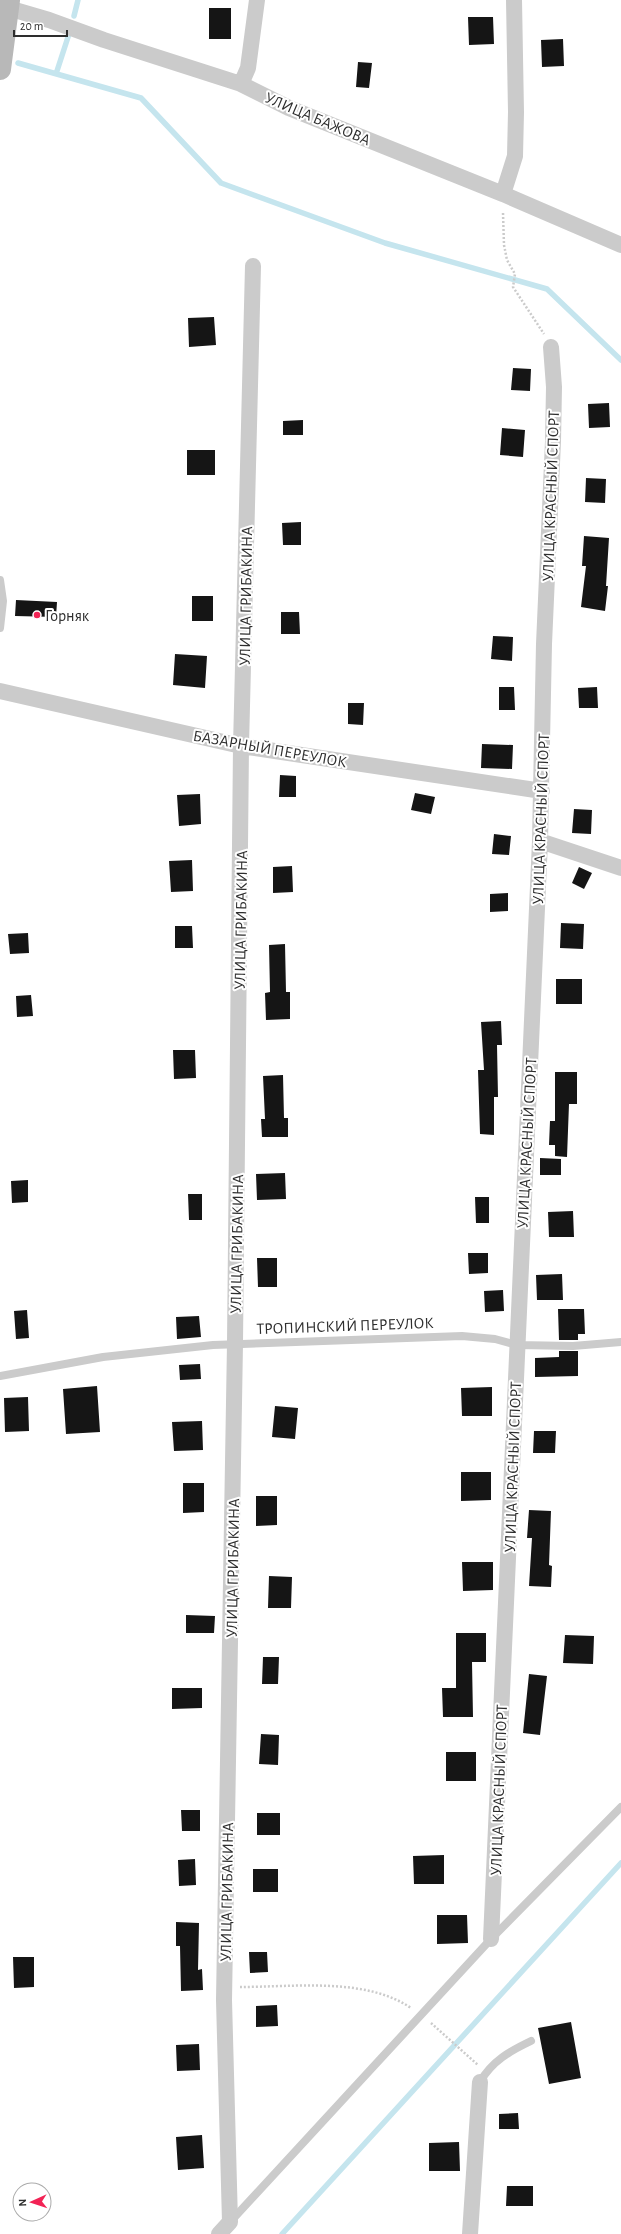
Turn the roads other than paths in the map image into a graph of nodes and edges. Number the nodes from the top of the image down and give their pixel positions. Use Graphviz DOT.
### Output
graph roads {
  1 [pos="257,0"];
  2 [pos="514,0"];
  3 [pos="9,4"];
  4 [pos="0,69"];
  5 [pos="241,84"];
  6 [pos="503,194"];
  7 [pos="621,246"];
  8 [pos="253,266"];
  9 [pos="551,347"];
  10 [pos="0,580"];
  11 [pos="0,628"];
  12 [pos="0,691"];
  13 [pos="241,746"];
  14 [pos="542,790"];
  15 [pos="540,842"];
  16 [pos="621,868"];
  17 [pos="621,1342"];
  18 [pos="235,1343"];
  19 [pos="517,1346"];
  20 [pos="0,1376"];
  21 [pos="621,1807"];
  22 [pos="491,1939"];
  23 [pos="531,2041"];
  24 [pos="483,2077"];
  25 [pos="230,2222"];
  26 [pos="219,2234"];
  27 [pos="470,2234"];
  1 -- 5 [label="street"];
  2 -- 6 [label="street"];
  3 -- 4 [label="street"];
  3 -- 5 [label="street, УЛИЦА БАЖОВА"];
  5 -- 6 [label="street, УЛИЦА БАЖОВА"];
  6 -- 7 [label="street, УЛИЦА БАЖОВА"];
  8 -- 13 [label="street, УЛИЦА ГРИБАКИНА"];
  9 -- 14 [label="street, УЛИЦА КРАСНЫЙ СПОРТ"];
  10 -- 11 [label="lane"];
  12 -- 13 [label="street, БАЗАРНЫЙ ПЕРЕУЛОК"];
  13 -- 14 [label="street, БАЗАРНЫЙ ПЕРЕУЛОК"];
  13 -- 18 [label="street, УЛИЦА ГРИБАКИНА"];
  14 -- 15 [label="street, УЛИЦА КРАСНЫЙ СПОРТ"];
  15 -- 16 [label="street"];
  15 -- 19 [label="street, УЛИЦА КРАСНЫЙ СПОРТ"];
  17 -- 19 [label="lane, ТРОПИНСКИЙ ПЕРЕУЛОК"];
  18 -- 19 [label="lane, ТРОПИНСКИЙ ПЕРЕУЛОК"];
  18 -- 20 [label="lane, ТРОПИНСКИЙ ПЕРЕУЛОК"];
  18 -- 25 [label="street, УЛИЦА ГРИБАКИНА"];
  19 -- 22 [label="street, УЛИЦА КРАСНЫЙ СПОРТ"];
  21 -- 22 [label="lane"];
  22 -- 25 [label="lane"];
  23 -- 24 [label="lane"];
  24 -- 27 [label="street"];
  25 -- 26 [label="street"];
}
